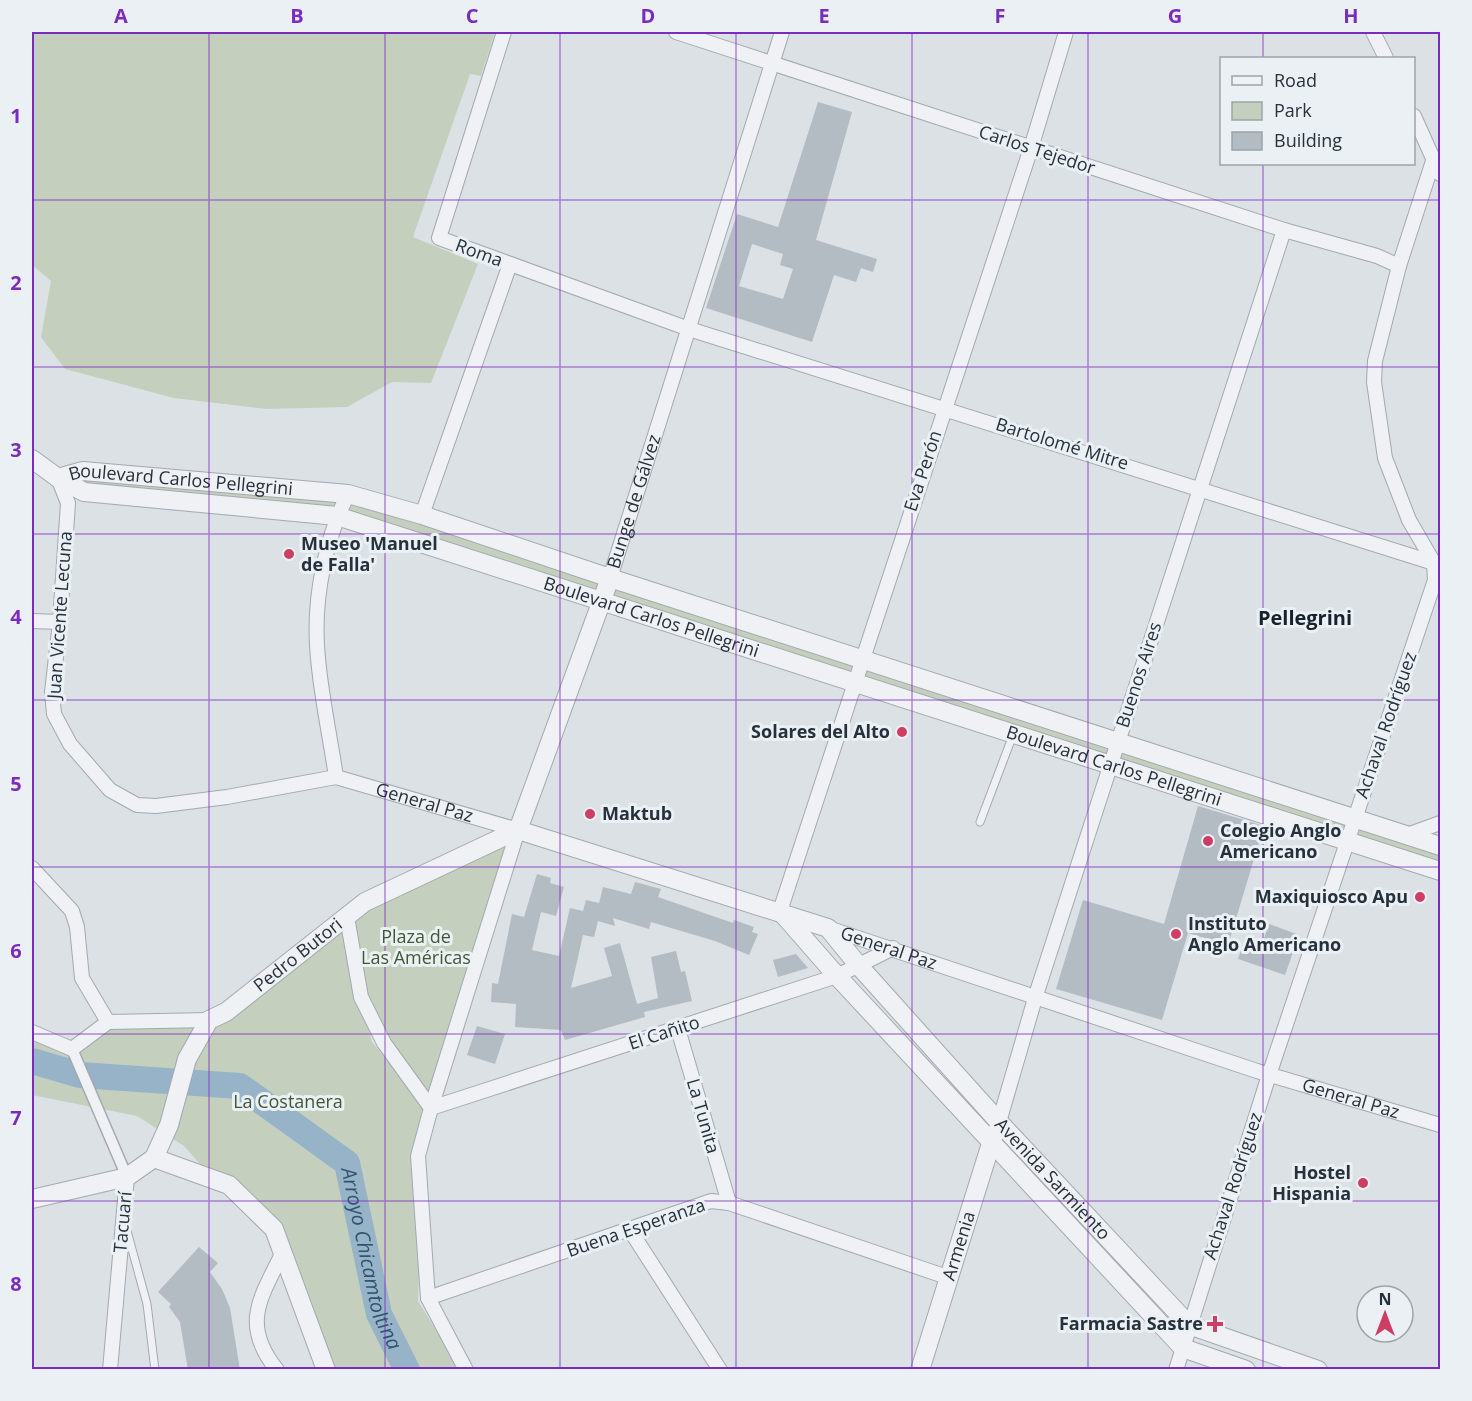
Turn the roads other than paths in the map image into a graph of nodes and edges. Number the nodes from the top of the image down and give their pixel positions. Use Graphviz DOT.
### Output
graph roads {
  1 [pos="504,32"];
  2 [pos="676,32"];
  3 [pos="782,32"];
  4 [pos="1066,32"];
  5 [pos="1372,32"];
  6 [pos="1385,57"];
  7 [pos="773,62"];
  8 [pos="1415,120"];
  9 [pos="1031,148"];
  10 [pos="1434,158"];
  11 [pos="1440,174"];
  12 [pos="1284,230"];
  13 [pos="510,264"];
  14 [pos="1399,266"];
  15 [pos="689,329"];
  16 [pos="944,408"];
  17 [pos="32,448"];
  18 [pos="32,459"];
  19 [pos="58,478"];
  20 [pos="1199,487"];
  21 [pos="348,494"];
  22 [pos="422,514"];
  23 [pos="337,516"];
  24 [pos="1434,563"];
  25 [pos="610,578"];
  26 [pos="601,602"];
  27 [pos="32,621"];
  28 [pos="60,622"];
  29 [pos="863,659"];
  30 [pos="855,683"];
  31 [pos="1014,734"];
  32 [pos="1118,741"];
  33 [pos="1111,765"];
  34 [pos="336,777"];
  35 [pos="1356,816"];
  36 [pos="980,822"];
  37 [pos="1440,822"];
  38 [pos="519,830"];
  39 [pos="1407,835"];
  40 [pos="1348,840"];
  41 [pos="1440,846"];
  42 [pos="32,868"];
  43 [pos="1440,871"];
  44 [pos="780,911"];
  45 [pos="347,916"];
  46 [pos="828,928"];
  47 [pos="893,948"];
  48 [pos="859,966"];
  49 [pos="837,976"];
  50 [pos="1036,995"];
  51 [pos="209,1020"];
  52 [pos="108,1022"];
  53 [pos="678,1029"];
  54 [pos="32,1032"];
  55 [pos="72,1049"];
  56 [pos="1269,1074"];
  57 [pos="431,1108"];
  58 [pos="999,1122"];
  59 [pos="1440,1125"];
  60 [pos="990,1143"];
  61 [pos="154,1158"];
  62 [pos="127,1177"];
  63 [pos="32,1199"];
  64 [pos="729,1203"];
  65 [pos="124,1222"];
  66 [pos="630,1230"];
  67 [pos="283,1252"];
  68 [pos="947,1277"];
  69 [pos="428,1298"];
  70 [pos="1189,1325"];
  71 [pos="1183,1348"];
  72 [pos="110,1370"];
  73 [pos="155,1370"];
  74 [pos="277,1370"];
  75 [pos="326,1370"];
  76 [pos="466,1370"];
  77 [pos="720,1370"];
  78 [pos="920,1370"];
  79 [pos="1176,1370"];
  80 [pos="1246,1370"];
  81 [pos="1318,1370"];
  1 -- 13 [label="street, Roma"];
  2 -- 7 [label="street, Carlos Tejedor"];
  3 -- 7 [label="street, Bunge de Gálvez"];
  4 -- 9 [label="street, Eva Perón"];
  5 -- 6 [label="street"];
  7 -- 9 [label="street, Carlos Tejedor"];
  7 -- 15 [label="street, Bunge de Gálvez"];
  8 -- 10 [label="street"];
  9 -- 12 [label="street, Carlos Tejedor"];
  9 -- 16 [label="street, Eva Perón"];
  10 -- 11 [label="street"];
  10 -- 14 [label="street"];
  12 -- 14 [label="street, Carlos Tejedor"];
  12 -- 20 [label="street, Buenos Aires"];
  13 -- 15 [label="street, Roma"];
  13 -- 22 [label="street"];
  14 -- 24 [label="street"];
  15 -- 16 [label="street, Bartolomé Mitre"];
  15 -- 25 [label="street, Bunge de Gálvez"];
  16 -- 20 [label="street, Bartolomé Mitre"];
  16 -- 29 [label="street, Eva Perón"];
  17 -- 19 [label="street"];
  18 -- 19 [label="street"];
  19 -- 21 [label="street, Boulevard Carlos Pellegrini"];
  19 -- 23 [label="street, Boulevard Carlos Pellegrini"];
  19 -- 28 [label="street, Juan Vicente Lecuna"];
  20 -- 24 [label="street, Bartolomé Mitre"];
  20 -- 32 [label="street, Buenos Aires"];
  21 -- 22 [label="street, Boulevard Carlos Pellegrini"];
  21 -- 23 [label="street"];
  22 -- 25 [label="street, Boulevard Carlos Pellegrini"];
  23 -- 26 [label="street, Boulevard Carlos Pellegrini"];
  23 -- 34 [label="street"];
  24 -- 35 [label="street, Achaval Rodríguez"];
  25 -- 26 [label="street, Bunge de Gálvez"];
  25 -- 29 [label="street, Boulevard Carlos Pellegrini"];
  26 -- 30 [label="street, Boulevard Carlos Pellegrini"];
  26 -- 38 [label="street, Bunge de Gálvez"];
  27 -- 28 [label="street"];
  28 -- 34 [label="street, Juan Vicente Lecuna"];
  29 -- 30 [label="street, Eva Perón"];
  29 -- 32 [label="street, Boulevard Carlos Pellegrini"];
  30 -- 31 [label="street, Boulevard Carlos Pellegrini"];
  30 -- 44 [label="street, Eva Perón"];
  31 -- 33 [label="street, Boulevard Carlos Pellegrini"];
  31 -- 36 [label="lane"];
  32 -- 33 [label="street, Buenos Aires"];
  32 -- 35 [label="street, Boulevard Carlos Pellegrini"];
  33 -- 40 [label="street, Boulevard Carlos Pellegrini"];
  33 -- 50 [label="street, Buenos Aires"];
  34 -- 38 [label="street, General Paz"];
  35 -- 39 [label="street, Boulevard Carlos Pellegrini"];
  35 -- 40 [label="street, Achaval Rodríguez"];
  37 -- 39 [label="street"];
  38 -- 44 [label="street, General Paz"];
  38 -- 45 [label="street, Pedro Butori"];
  38 -- 57 [label="street, Bunge de Gálvez"];
  39 -- 41 [label="street, Boulevard Carlos Pellegrini"];
  40 -- 43 [label="street, Boulevard Carlos Pellegrini"];
  40 -- 56 [label="street, Achaval Rodríguez"];
  42 -- 52 [label="street"];
  44 -- 46 [label="street, General Paz"];
  44 -- 49 [label="street, Avenida Sarmiento"];
  45 -- 51 [label="street, Pedro Butori"];
  45 -- 57 [label="street"];
  46 -- 47 [label="street, General Paz"];
  46 -- 48 [label="street, Avenida Sarmiento"];
  47 -- 48 [label="street, El Cañito"];
  47 -- 50 [label="street, General Paz"];
  48 -- 49 [label="street, El Cañito"];
  48 -- 58 [label="street, Avenida Sarmiento"];
  49 -- 53 [label="street, El Cañito"];
  49 -- 60 [label="street, Avenida Sarmiento"];
  50 -- 56 [label="street, General Paz"];
  50 -- 58 [label="street, Buenos Aires"];
  51 -- 52 [label="street, Pedro Butori"];
  51 -- 61 [label="street"];
  52 -- 55 [label="street"];
  53 -- 57 [label="street, El Cañito"];
  53 -- 64 [label="street, La Tunita"];
  54 -- 55 [label="street"];
  55 -- 62 [label="street, Tacuarí"];
  56 -- 59 [label="street, General Paz"];
  56 -- 70 [label="street, Achaval Rodríguez"];
  57 -- 69 [label="street, Bunge de Gálvez"];
  58 -- 60 [label="street, Armenia"];
  58 -- 70 [label="street, Avenida Sarmiento"];
  60 -- 68 [label="street, Armenia"];
  60 -- 71 [label="street, Avenida Sarmiento"];
  61 -- 62 [label="street"];
  61 -- 67 [label="street"];
  62 -- 63 [label="street"];
  62 -- 65 [label="street, Tacuarí"];
  64 -- 66 [label="street, Buena Esperanza"];
  64 -- 68 [label="street, Buena Esperanza"];
  65 -- 72 [label="street, Tacuarí"];
  65 -- 73 [label="lane"];
  66 -- 69 [label="street, Buena Esperanza"];
  66 -- 77 [label="street"];
  67 -- 74 [label="street"];
  67 -- 75 [label="street"];
  68 -- 78 [label="street, Armenia"];
  69 -- 76 [label="street"];
  70 -- 71 [label="street, Achaval Rodríguez"];
  70 -- 81 [label="street, Avenida Sarmiento"];
  71 -- 79 [label="street, Achaval Rodríguez"];
  71 -- 80 [label="street, Avenida Sarmiento"];
}
